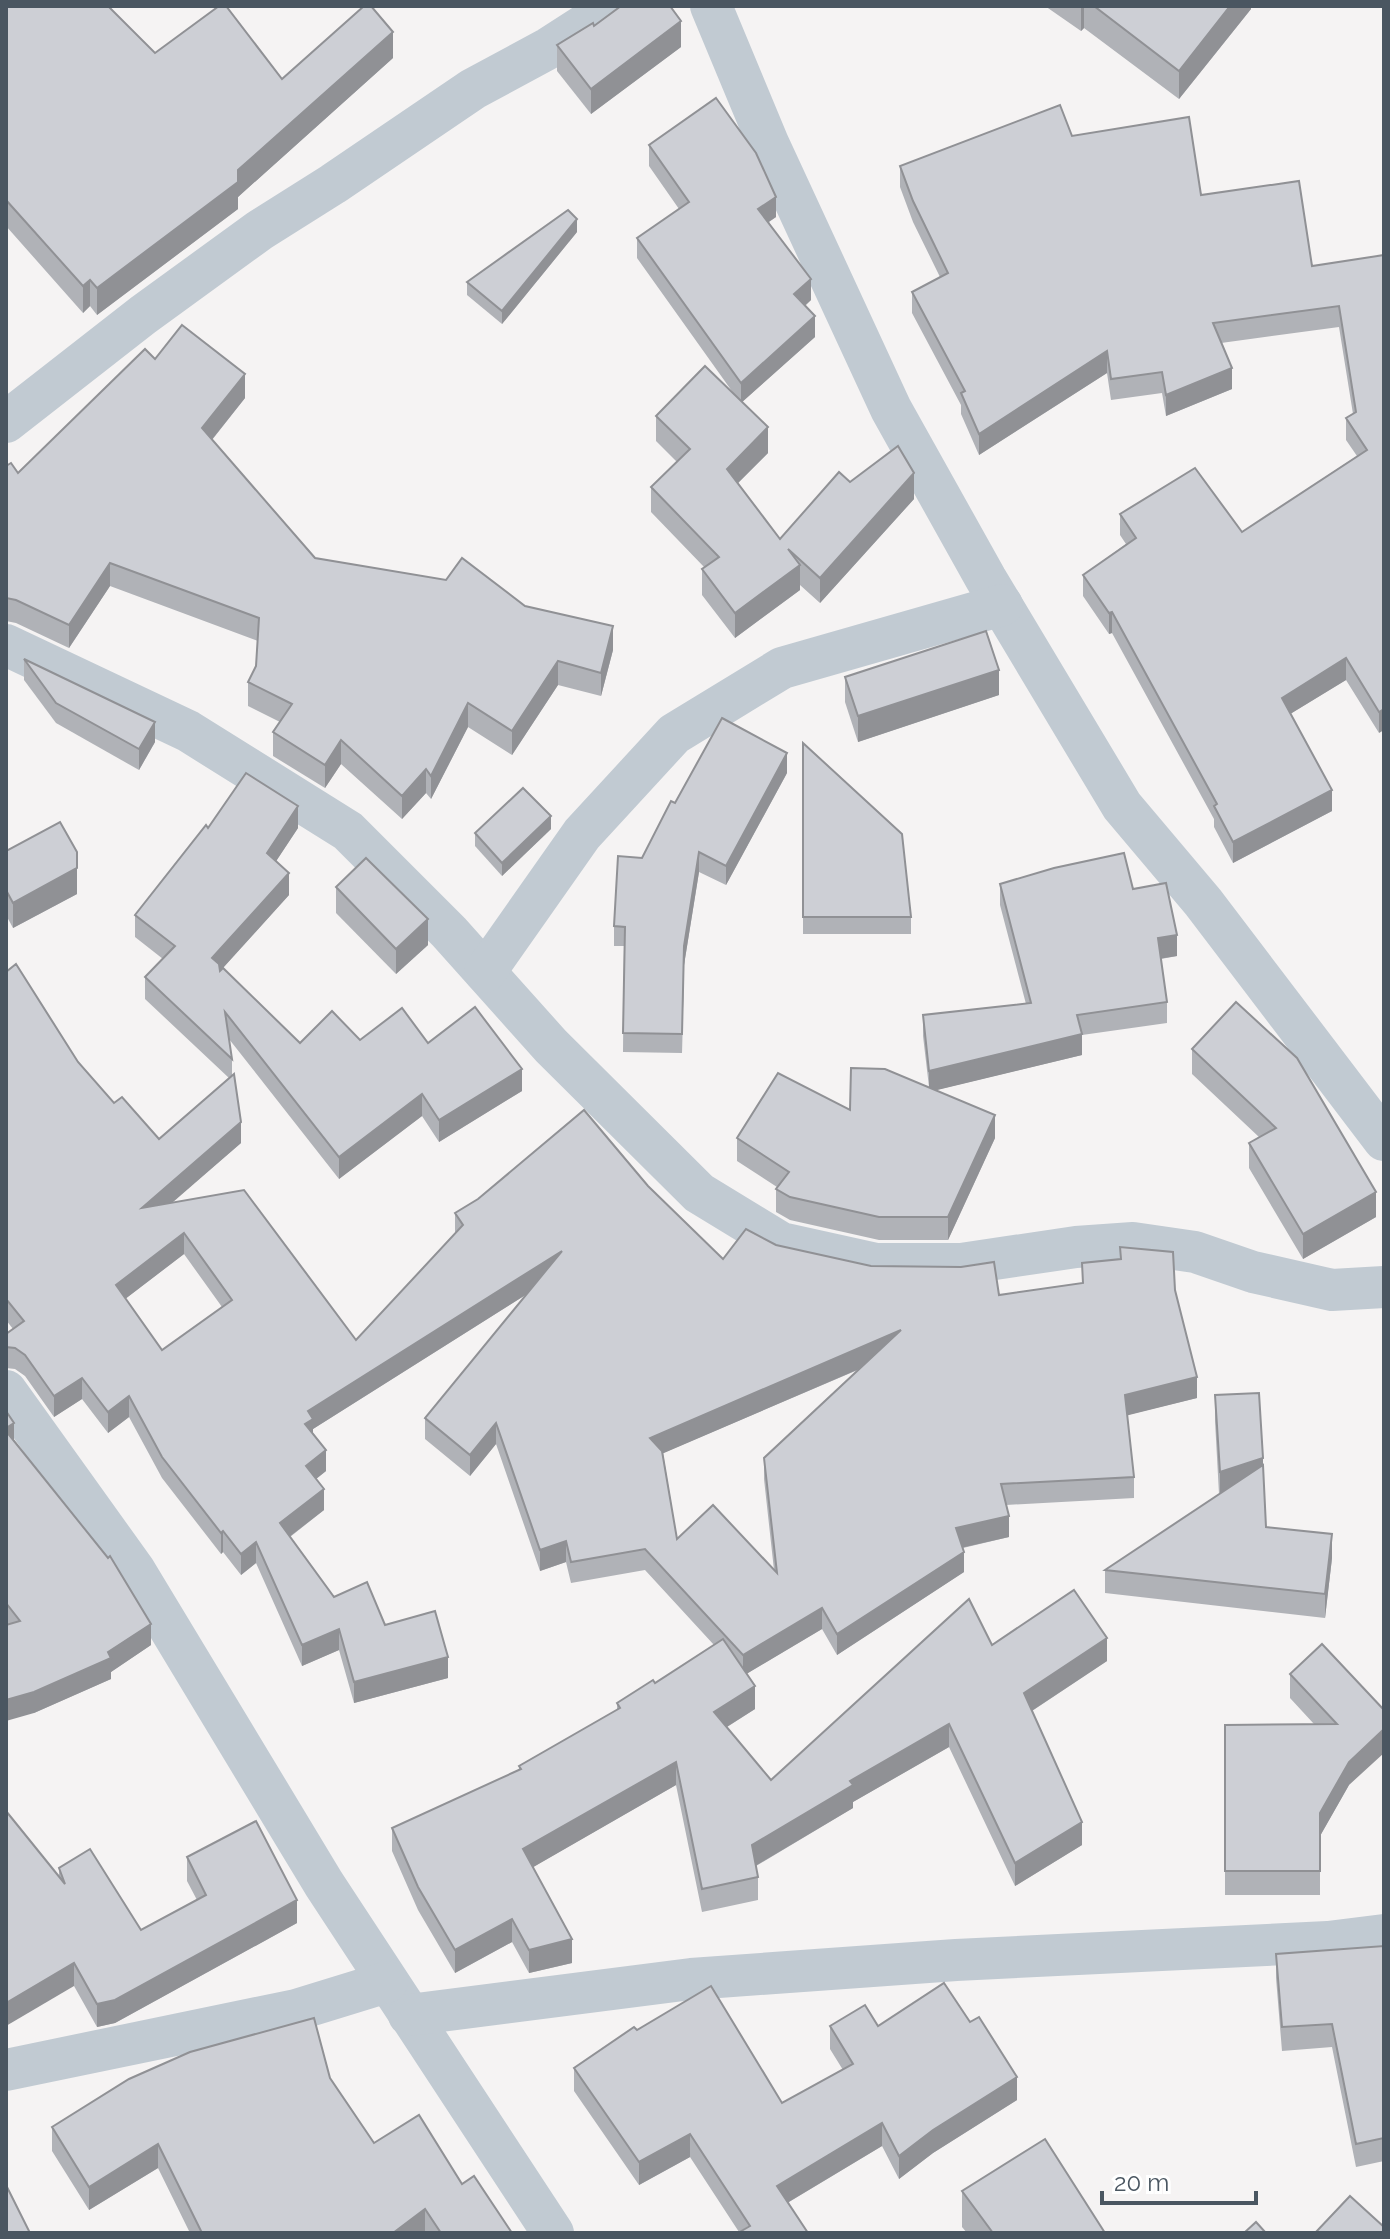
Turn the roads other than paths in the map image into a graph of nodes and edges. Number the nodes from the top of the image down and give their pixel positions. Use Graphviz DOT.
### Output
graph roads {
  1 [pos="614,6"];
  2 [pos="711,6"];
  3 [pos="6,422"];
  4 [pos="1002,605"];
  5 [pos="6,645"];
  6 [pos="485,972"];
  7 [pos="1384,1140"];
  8 [pos="1384,1287"];
  9 [pos="6,1391"];
  10 [pos="1384,1935"];
  11 [pos="398,1998"];
  12 [pos="6,2070"];
  13 [pos="553,2233"];
  1 -- 3 [label="street"];
  2 -- 4 [label="street"];
  4 -- 6 [label="street"];
  4 -- 7 [label="street"];
  5 -- 6 [label="street"];
  6 -- 8 [label="street"];
  9 -- 11 [label="street"];
  10 -- 11 [label="street"];
  11 -- 12 [label="street"];
  11 -- 13 [label="street"];
}
